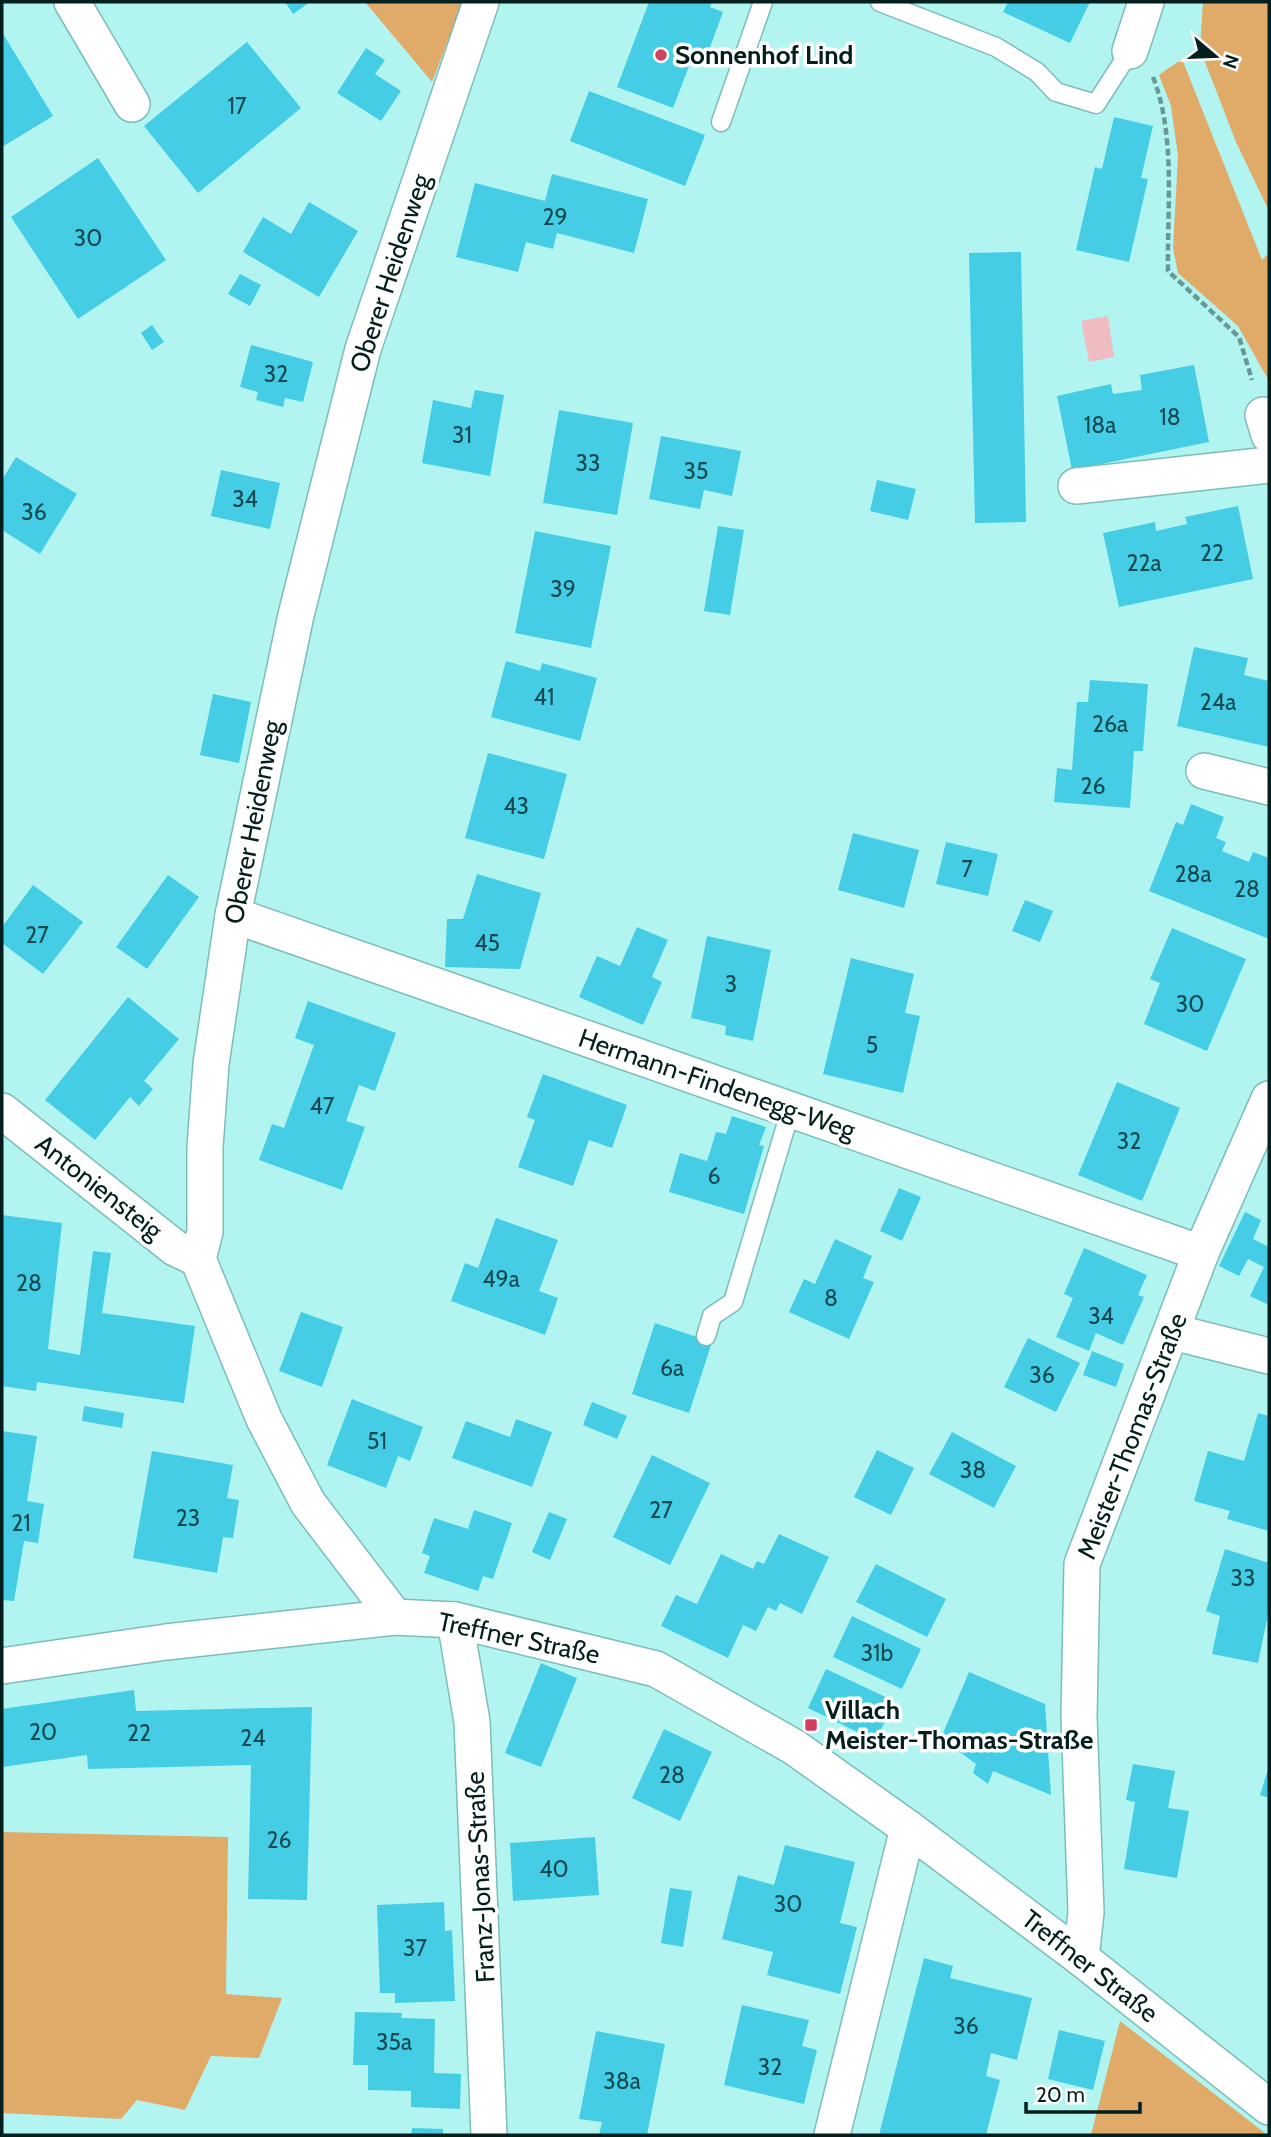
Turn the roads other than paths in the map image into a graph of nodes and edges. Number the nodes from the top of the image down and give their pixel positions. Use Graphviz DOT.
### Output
graph roads {
  1 [pos="72,2"];
  2 [pos="481,2"];
  3 [pos="763,2"];
  4 [pos="880,2"];
  5 [pos="1146,2"];
  6 [pos="1130,51"];
  7 [pos="132,104"];
  8 [pos="721,122"];
  9 [pos="1269,465"];
  10 [pos="1076,486"];
  11 [pos="1204,771"];
  12 [pos="1269,787"];
  13 [pos="233,915"];
  14 [pos="1269,1099"];
  15 [pos="791,1108"];
  16 [pos="2,1111"];
  17 [pos="1200,1253"];
  18 [pos="198,1259"];
  19 [pos="1173,1332"];
  20 [pos="706,1336"];
  21 [pos="1269,1356"];
  22 [pos="395,1617"];
  23 [pos="455,1620"];
  24 [pos="2,1665"];
  25 [pos="908,1828"];
  26 [pos="1081,1958"];
  27 [pos="1269,2107"];
  28 [pos="489,2135"];
  29 [pos="832,2135"];
  1 -- 7 [label="street"];
  2 -- 13 [label="street, Oberer Heidenweg"];
  3 -- 8 [label="lane"];
  4 -- 6 [label="lane"];
  5 -- 6 [label="street"];
  9 -- 10 [label="street"];
  11 -- 12 [label="street"];
  13 -- 15 [label="street, Hermann-Findenegg-Weg"];
  13 -- 18 [label="street, Oberer Heidenweg"];
  14 -- 17 [label="street, Meister-Thomas-Straße"];
  15 -- 17 [label="street, Hermann-Findenegg-Weg"];
  15 -- 20 [label="lane"];
  16 -- 18 [label="street, Antoniensteig"];
  17 -- 19 [label="street, Meister-Thomas-Straße"];
  18 -- 22 [label="street"];
  19 -- 21 [label="street"];
  19 -- 26 [label="street, Meister-Thomas-Straße"];
  22 -- 23 [label="street, Treffner Straße"];
  22 -- 24 [label="street, Treffner Straße"];
  23 -- 25 [label="street, Treffner Straße"];
  23 -- 28 [label="street, Franz-Jonas-Straße"];
  25 -- 26 [label="street, Treffner Straße"];
  25 -- 29 [label="street"];
  26 -- 27 [label="street, Treffner Straße"];
}
